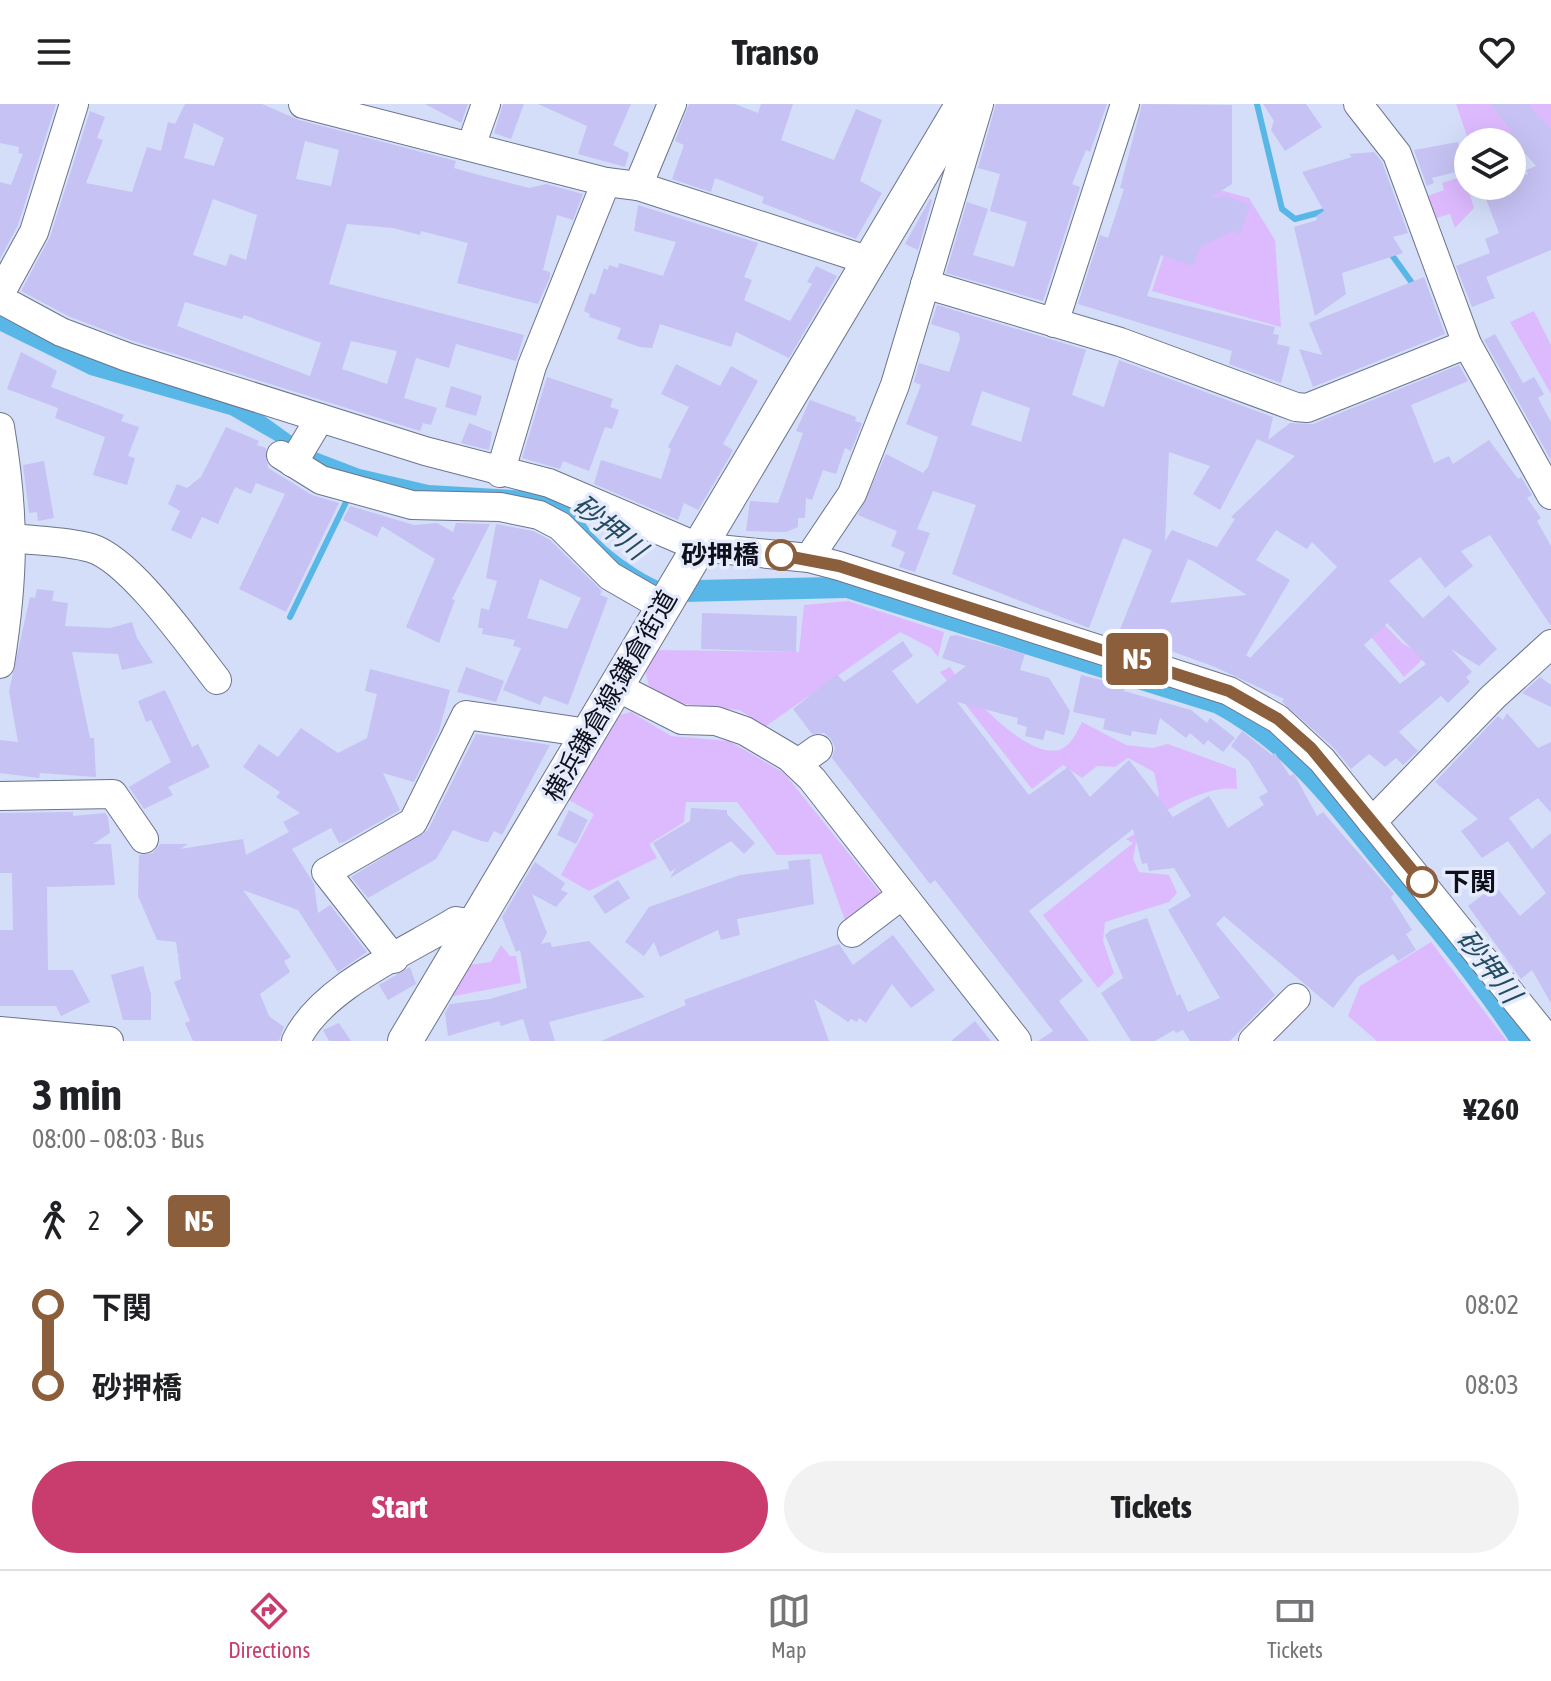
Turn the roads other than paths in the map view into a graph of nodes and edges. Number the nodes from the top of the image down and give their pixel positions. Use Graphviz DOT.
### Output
graph roads {
  1 [pos="74,104"];
  2 [pos="303,104"];
  3 [pos="486,104"];
  4 [pos="672,104"];
  5 [pos="963,104"];
  6 [pos="979,104"];
  7 [pos="1125,104"];
  8 [pos="1358,104"];
  9 [pos="342,109"];
  10 [pos="471,146"];
  11 [pos="606,182"];
  12 [pos="638,186"];
  13 [pos="870,261"];
  14 [pos="925,284"];
  15 [pos="2,305"];
  16 [pos="1054,323"];
  17 [pos="1467,344"];
  18 [pos="0,427"];
  19 [pos="299,448"];
  20 [pos="504,474"];
  21 [pos="1551,495"];
  22 [pos="500,507"];
  23 [pos="12,538"];
  24 [pos="809,558"];
  25 [pos="676,583"];
  26 [pos="1551,644"];
  27 [pos="0,664"];
  28 [pos="217,680"];
  29 [pos="615,686"];
  30 [pos="588,733"];
  31 [pos="0,796"];
  32 [pos="1372,822"];
  33 [pos="144,839"];
  34 [pos="902,895"];
  35 [pos="475,924"];
  36 [pos="852,933"];
  37 [pos="394,959"];
  38 [pos="1296,998"];
  39 [pos="0,1031"];
  40 [pos="100,1031"];
  41 [pos="32,1037"];
  42 [pos="296,1041"];
  43 [pos="405,1041"];
  44 [pos="1017,1041"];
  45 [pos="1253,1041"];
  46 [pos="1549,1041"];
  1 -- 15 [label="street"];
  2 -- 9 [label="street"];
  3 -- 10 [label="street"];
  4 -- 12 [label="street"];
  5 -- 13 [label="main road, 横浜鎌倉線;鎌倉街道"];
  6 -- 14 [label="street"];
  7 -- 16 [label="street"];
  8 -- 17 [label="street"];
  9 -- 10 [label="street"];
  10 -- 11 [label="street"];
  11 -- 12 [label="street"];
  11 -- 20 [label="street"];
  12 -- 13 [label="street"];
  13 -- 25 [label="main road, 横浜鎌倉線;鎌倉街道"];
  14 -- 16 [label="street"];
  14 -- 24 [label="street"];
  15 -- 19 [label="street"];
  16 -- 17 [label="street"];
  17 -- 21 [label="street"];
  18 -- 23 [label="street"];
  19 -- 20 [label="street"];
  19 -- 22 [label="street"];
  20 -- 22 [label="street"];
  20 -- 25 [label="street"];
  22 -- 25 [label="street"];
  23 -- 27 [label="street"];
  23 -- 28 [label="street"];
  24 -- 25 [label="street"];
  24 -- 32 [label="street"];
  25 -- 29 [label="main road, 横浜鎌倉線;鎌倉街道"];
  26 -- 32 [label="street"];
  29 -- 30 [label="main road, 横浜鎌倉線;鎌倉街道"];
  29 -- 34 [label="street"];
  30 -- 35 [label="main road, 横浜鎌倉線;鎌倉街道"];
  30 -- 37 [label="street"];
  31 -- 33 [label="street"];
  32 -- 46 [label="street"];
  34 -- 36 [label="street"];
  34 -- 44 [label="street"];
  35 -- 37 [label="street"];
  35 -- 43 [label="main road, 横浜鎌倉線;鎌倉街道"];
  37 -- 42 [label="street"];
  38 -- 45 [label="street"];
  39 -- 41 [label="street"];
  40 -- 41 [label="street"];
}
